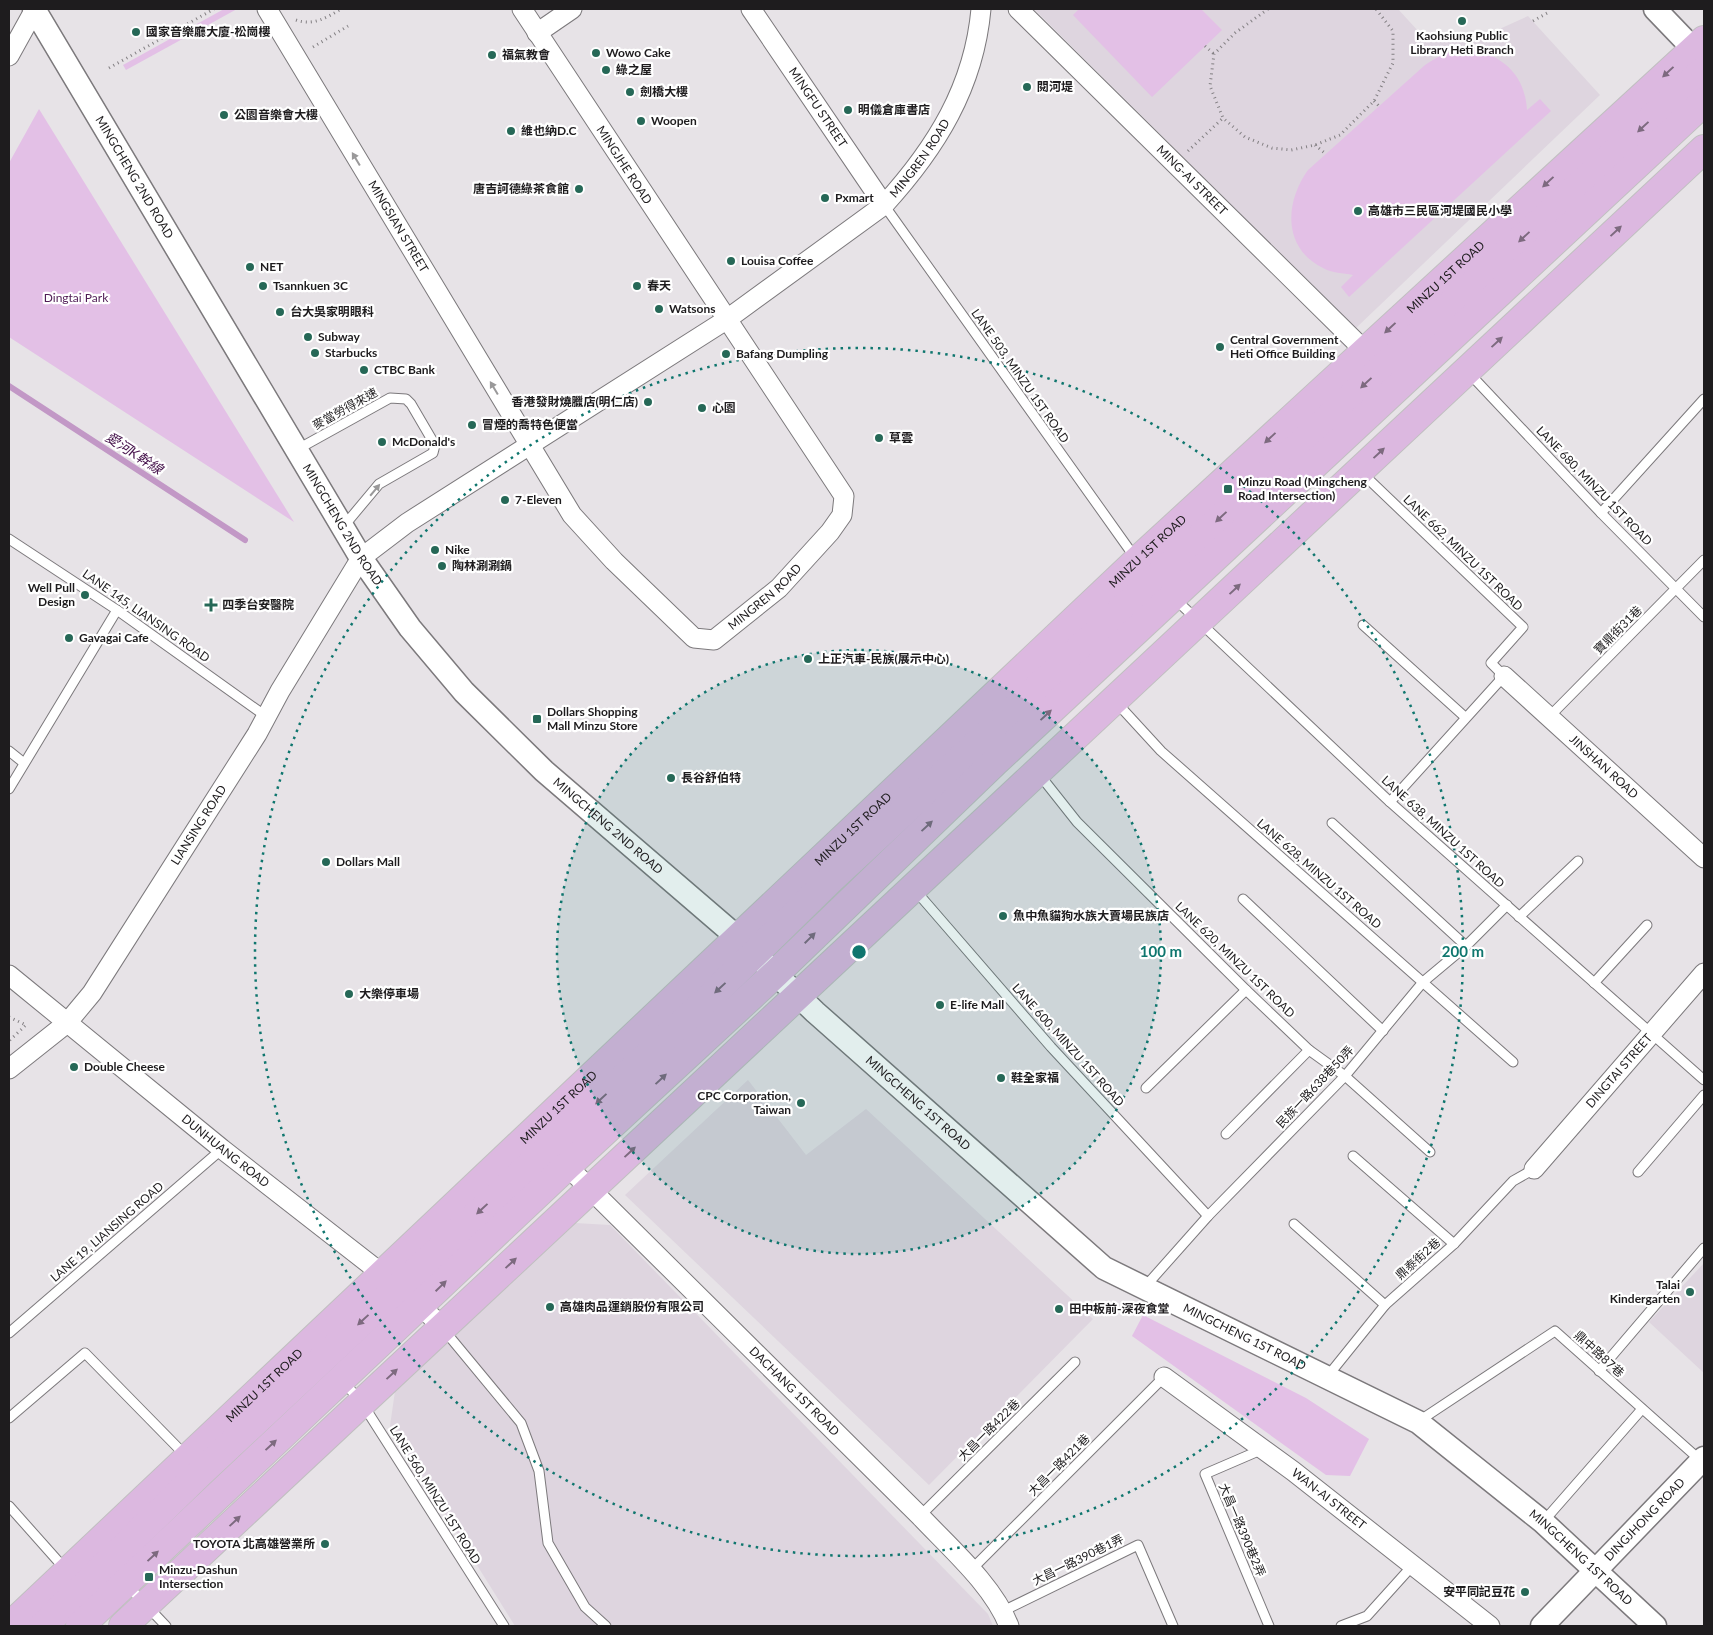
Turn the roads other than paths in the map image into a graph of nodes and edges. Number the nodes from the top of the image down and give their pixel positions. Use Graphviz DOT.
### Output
graph roads {
  1 [pos="34,9"];
  2 [pos="267,9"];
  3 [pos="522,9"];
  4 [pos="572,9"];
  5 [pos="752,9"];
  6 [pos="982,9"];
  7 [pos="1018,9"];
  8 [pos="1655,9"];
  9 [pos="537,33"];
  10 [pos="1702,55"];
  11 [pos="9,56"];
  12 [pos="1704,102"];
  13 [pos="1704,149"];
  14 [pos="884,205"];
  15 [pos="726,320"];
  16 [pos="1365,351"];
  17 [pos="1467,371"];
  18 [pos="1704,399"];
  19 [pos="528,444"];
  20 [pos="297,450"];
  21 [pos="1360,472"];
  22 [pos="1601,513"];
  23 [pos="343,527"];
  24 [pos="9,539"];
  25 [pos="362,558"];
  26 [pos="1704,560"];
  27 [pos="1137,561"];
  28 [pos="1675,590"];
  29 [pos="1172,596"];
  30 [pos="117,610"];
  31 [pos="1704,617"];
  32 [pos="1199,622"];
  33 [pos="1363,625"];
  34 [pos="1504,676"];
  35 [pos="1114,700"];
  36 [pos="267,717"];
  37 [pos="1549,717"];
  38 [pos="1465,718"];
  39 [pos="981,742"];
  40 [pos="9,751"];
  41 [pos="24,763"];
  42 [pos="1028,780"];
  43 [pos="9,789"];
  44 [pos="1390,802"];
  45 [pos="1332,823"];
  46 [pos="1704,858"];
  47 [pos="1578,861"];
  48 [pos="913,888"];
  49 [pos="1243,899"];
  50 [pos="1506,906"];
  51 [pos="1520,917"];
  52 [pos="1647,925"];
  53 [pos="746,946"];
  54 [pos="1466,946"];
  55 [pos="776,973"];
  56 [pos="1704,973"];
  57 [pos="9,975"];
  58 [pos="1423,982"];
  59 [pos="1594,983"];
  60 [pos="1246,990"];
  61 [pos="798,996"];
  62 [pos="67,1023"];
  63 [pos="1383,1031"];
  64 [pos="1651,1033"];
  65 [pos="1309,1050"];
  66 [pos="1513,1062"];
  67 [pos="9,1069"];
  68 [pos="1345,1076"];
  69 [pos="1704,1080"];
  70 [pos="1146,1088"];
  71 [pos="1704,1095"];
  72 [pos="1226,1134"];
  73 [pos="222,1149"];
  74 [pos="1430,1152"];
  75 [pos="1353,1156"];
  76 [pos="567,1166"];
  77 [pos="1534,1169"];
  78 [pos="1638,1172"];
  79 [pos="590,1189"];
  80 [pos="1208,1216"];
  81 [pos="1294,1224"];
  82 [pos="1454,1244"];
  83 [pos="1704,1248"];
  84 [pos="390,1280"];
  85 [pos="1144,1288"];
  86 [pos="1385,1305"];
  87 [pos="419,1307"];
  88 [pos="442,1328"];
  89 [pos="9,1333"];
  90 [pos="1075,1362"];
  91 [pos="1599,1371"];
  92 [pos="1164,1377"];
  93 [pos="1328,1377"];
  94 [pos="342,1380"];
  95 [pos="362,1403"];
  96 [pos="1642,1409"];
  97 [pos="9,1418"];
  98 [pos="1418,1422"];
  99 [pos="1263,1449"];
  100 [pos="1703,1461"];
  101 [pos="194,1465"];
  102 [pos="9,1506"];
  103 [pos="920,1516"];
  104 [pos="1543,1522"];
  105 [pos="1413,1566"];
  106 [pos="971,1570"];
  107 [pos="66,1571"];
  108 [pos="1594,1571"];
  109 [pos="125,1583"];
  110 [pos="145,1605"];
  111 [pos="1006,1619"];
  112 [pos="10,1626"];
  113 [pos="43,1626"];
  114 [pos="80,1626"];
  115 [pos="123,1626"];
  116 [pos="166,1626"];
  117 [pos="504,1626"];
  118 [pos="606,1626"];
  119 [pos="1173,1626"];
  120 [pos="1269,1626"];
  121 [pos="1341,1626"];
  122 [pos="1490,1626"];
  123 [pos="1542,1626"];
  124 [pos="1655,1626"];
  1 -- 11 [label="street"];
  1 -- 20 [label="street, MINGCHENG 2ND ROAD"];
  19 -- 2 [label="street, MINGSIAN STREET, one-way"];
  3 -- 9 [label="street, MINGJHE ROAD"];
  4 -- 9 [label="street"];
  5 -- 14 [label="street, MINGFU STREET"];
  6 -- 14 [label="street, MINGREN ROAD"];
  7 -- 16 [label="street, MING-AI STREET"];
  8 -- 10 [label="street"];
  9 -- 15 [label="street, MINGJHE ROAD"];
  10 -- 16 [label="main road, MINZU 1ST ROAD, one-way"];
  10 -- 39 [label="main road, MINZU 1ST ROAD, one-way"];
  12 -- 29 [label="main road, MINZU 1ST ROAD"];
  17 -- 13 [label="main road, one-way"];
  14 -- 15 [label="street, MINGREN ROAD"];
  14 -- 27 [label="lane, LANE 503, MINZU 1ST ROAD"];
  15 -- 19 [label="street, MINGREN ROAD"];
  15 -- 19 [label="street, MINGREN ROAD"];
  16 -- 27 [label="main road, MINZU 1ST ROAD, one-way"];
  21 -- 17 [label="main road, one-way"];
  17 -- 22 [label="lane, LANE 680, MINZU 1ST ROAD"];
  18 -- 22 [label="lane"];
  19 -- 25 [label="street, MINGREN ROAD"];
  20 -- 23 [label="street, MINGCHENG 2ND ROAD"];
  23 -- 20 [label="lane, 麥當勞得來速, one-way"];
  32 -- 21 [label="main road, one-way"];
  21 -- 34 [label="lane, LANE 662, MINZU 1ST ROAD"];
  22 -- 28 [label="lane, LANE 680, MINZU 1ST ROAD"];
  23 -- 25 [label="street, MINGCHENG 2ND ROAD"];
  24 -- 30 [label="lane, LANE 145, LIANSING ROAD"];
  25 -- 36 [label="street, LIANSING ROAD"];
  25 -- 53 [label="street, MINGCHENG 2ND ROAD"];
  26 -- 28 [label="lane, 寶鼎街31巷"];
  27 -- 39 [label="main road, MINZU 1ST ROAD"];
  28 -- 31 [label="lane, LANE 680, MINZU 1ST ROAD"];
  28 -- 37 [label="lane, 寶鼎街31巷"];
  29 -- 32 [label="lane, LANE 638, MINZU 1ST ROAD"];
  39 -- 29 [label="main road, MINZU 1ST ROAD, one-way"];
  30 -- 36 [label="lane, LANE 145, LIANSING ROAD"];
  30 -- 41 [label="lane"];
  32 -- 35 [label="main road"];
  32 -- 44 [label="lane, LANE 638, MINZU 1ST ROAD"];
  33 -- 38 [label="lane"];
  34 -- 37 [label="street, JINSHAN ROAD"];
  34 -- 38 [label="lane"];
  35 -- 42 [label="main road"];
  35 -- 58 [label="lane, LANE 628, MINZU 1ST ROAD"];
  36 -- 62 [label="street, LIANSING ROAD"];
  37 -- 46 [label="street, JINSHAN ROAD"];
  38 -- 44 [label="lane"];
  39 -- 42 [label="main road"];
  39 -- 53 [label="main road, MINZU 1ST ROAD"];
  55 -- 39 [label="main road, MINZU 1ST ROAD, one-way"];
  40 -- 41 [label="lane"];
  41 -- 43 [label="lane"];
  42 -- 48 [label="main road"];
  42 -- 60 [label="lane, LANE 620, MINZU 1ST ROAD"];
  44 -- 50 [label="lane, LANE 638, MINZU 1ST ROAD"];
  45 -- 54 [label="lane"];
  47 -- 51 [label="lane"];
  48 -- 61 [label="main road"];
  48 -- 80 [label="lane, LANE 600, MINZU 1ST ROAD"];
  49 -- 63 [label="lane"];
  50 -- 51 [label="lane, LANE 638, MINZU 1ST ROAD"];
  50 -- 54 [label="lane, 民族一路638巷50弄"];
  51 -- 59 [label="lane, LANE 638, MINZU 1ST ROAD"];
  52 -- 59 [label="lane"];
  53 -- 55 [label="street, MINGCHENG 1ST ROAD"];
  53 -- 84 [label="main road, MINZU 1ST ROAD, one-way"];
  54 -- 58 [label="lane, 民族一路638巷50弄"];
  55 -- 61 [label="street, MINGCHENG 1ST ROAD"];
  76 -- 55 [label="main road, MINZU 1ST ROAD, one-way"];
  56 -- 64 [label="street, DINGTAI STREET"];
  57 -- 62 [label="street, DUNHUANG ROAD"];
  58 -- 63 [label="lane, 民族一路638巷50弄"];
  58 -- 66 [label="lane, LANE 628, MINZU 1ST ROAD"];
  59 -- 64 [label="lane, LANE 638, MINZU 1ST ROAD"];
  60 -- 65 [label="lane, LANE 620, MINZU 1ST ROAD"];
  60 -- 70 [label="lane"];
  79 -- 61 [label="main road, one-way"];
  61 -- 85 [label="street, MINGCHENG 1ST ROAD"];
  62 -- 67 [label="street, LIANSING ROAD"];
  62 -- 73 [label="street, DUNHUANG ROAD"];
  63 -- 68 [label="lane, 民族一路638巷50弄"];
  64 -- 69 [label="lane, LANE 638, MINZU 1ST ROAD"];
  64 -- 77 [label="street, DINGTAI STREET"];
  65 -- 68 [label="lane, LANE 620, MINZU 1ST ROAD"];
  65 -- 72 [label="lane"];
  68 -- 74 [label="lane, LANE 620, MINZU 1ST ROAD"];
  68 -- 80 [label="lane, 民族一路638巷50弄"];
  71 -- 78 [label="lane"];
  73 -- 84 [label="street, DUNHUANG ROAD"];
  73 -- 89 [label="lane, LANE 19, LIANSING ROAD"];
  75 -- 82 [label="lane"];
  76 -- 79 [label="street, DACHANG 1ST ROAD"];
  87 -- 76 [label="main road, MINZU 1ST ROAD, one-way"];
  77 -- 82 [label="lane, 鼎泰街2巷"];
  88 -- 79 [label="main road, one-way"];
  79 -- 103 [label="street, DACHANG 1ST ROAD"];
  80 -- 85 [label="lane, 民族一路638巷50弄"];
  81 -- 86 [label="lane"];
  82 -- 86 [label="lane, 鼎泰街2巷"];
  83 -- 91 [label="lane"];
  84 -- 87 [label="street, DUNHUANG ROAD"];
  84 -- 101 [label="main road, MINZU 1ST ROAD, one-way"];
  85 -- 93 [label="street, MINGCHENG 1ST ROAD"];
  86 -- 93 [label="lane, 鼎泰街2巷"];
  87 -- 88 [label="street, DUNHUANG ROAD"];
  87 -- 94 [label="main road, MINZU 1ST ROAD"];
  95 -- 88 [label="main road, one-way"];
  88 -- 118 [label="lane"];
  90 -- 103 [label="lane, 大昌一路422巷"];
  91 -- 96 [label="lane, 鼎中路87巷"];
  91 -- 98 [label="lane, 鼎中路87巷"];
  92 -- 99 [label="street, WAN-AI STREET"];
  92 -- 106 [label="lane, 大昌一路421巷"];
  93 -- 98 [label="street, MINGCHENG 1ST ROAD"];
  94 -- 95 [label="lane, LANE 560, MINZU 1ST ROAD"];
  109 -- 94 [label="main road, MINZU 1ST ROAD, one-way"];
  110 -- 95 [label="main road, one-way"];
  95 -- 117 [label="lane, LANE 560, MINZU 1ST ROAD"];
  96 -- 100 [label="lane, 鼎中路87巷"];
  96 -- 104 [label="lane"];
  97 -- 101 [label="lane"];
  98 -- 104 [label="street, MINGCHENG 1ST ROAD"];
  99 -- 105 [label="street, WAN-AI STREET"];
  99 -- 120 [label="lane, 大昌一路390巷2弄"];
  100 -- 108 [label="street, DINGJHONG ROAD"];
  101 -- 107 [label="main road, MINZU 1ST ROAD"];
  101 -- 113 [label="main road, MINZU 1ST ROAD"];
  102 -- 107 [label="lane"];
  103 -- 106 [label="street, DACHANG 1ST ROAD"];
  104 -- 108 [label="street, MINGCHENG 1ST ROAD"];
  105 -- 121 [label="lane"];
  105 -- 122 [label="street, WAN-AI STREET"];
  106 -- 111 [label="street, DACHANG 1ST ROAD"];
  107 -- 112 [label="main road, MINZU 1ST ROAD"];
  108 -- 123 [label="street, DINGJHONG ROAD"];
  108 -- 124 [label="street, MINGCHENG 1ST ROAD"];
  109 -- 110 [label="lane"];
  109 -- 114 [label="main road, MINZU 1ST ROAD"];
  110 -- 115 [label="main road"];
  110 -- 116 [label="lane"];
  111 -- 119 [label="lane, 大昌一路390巷1弄"];
}
